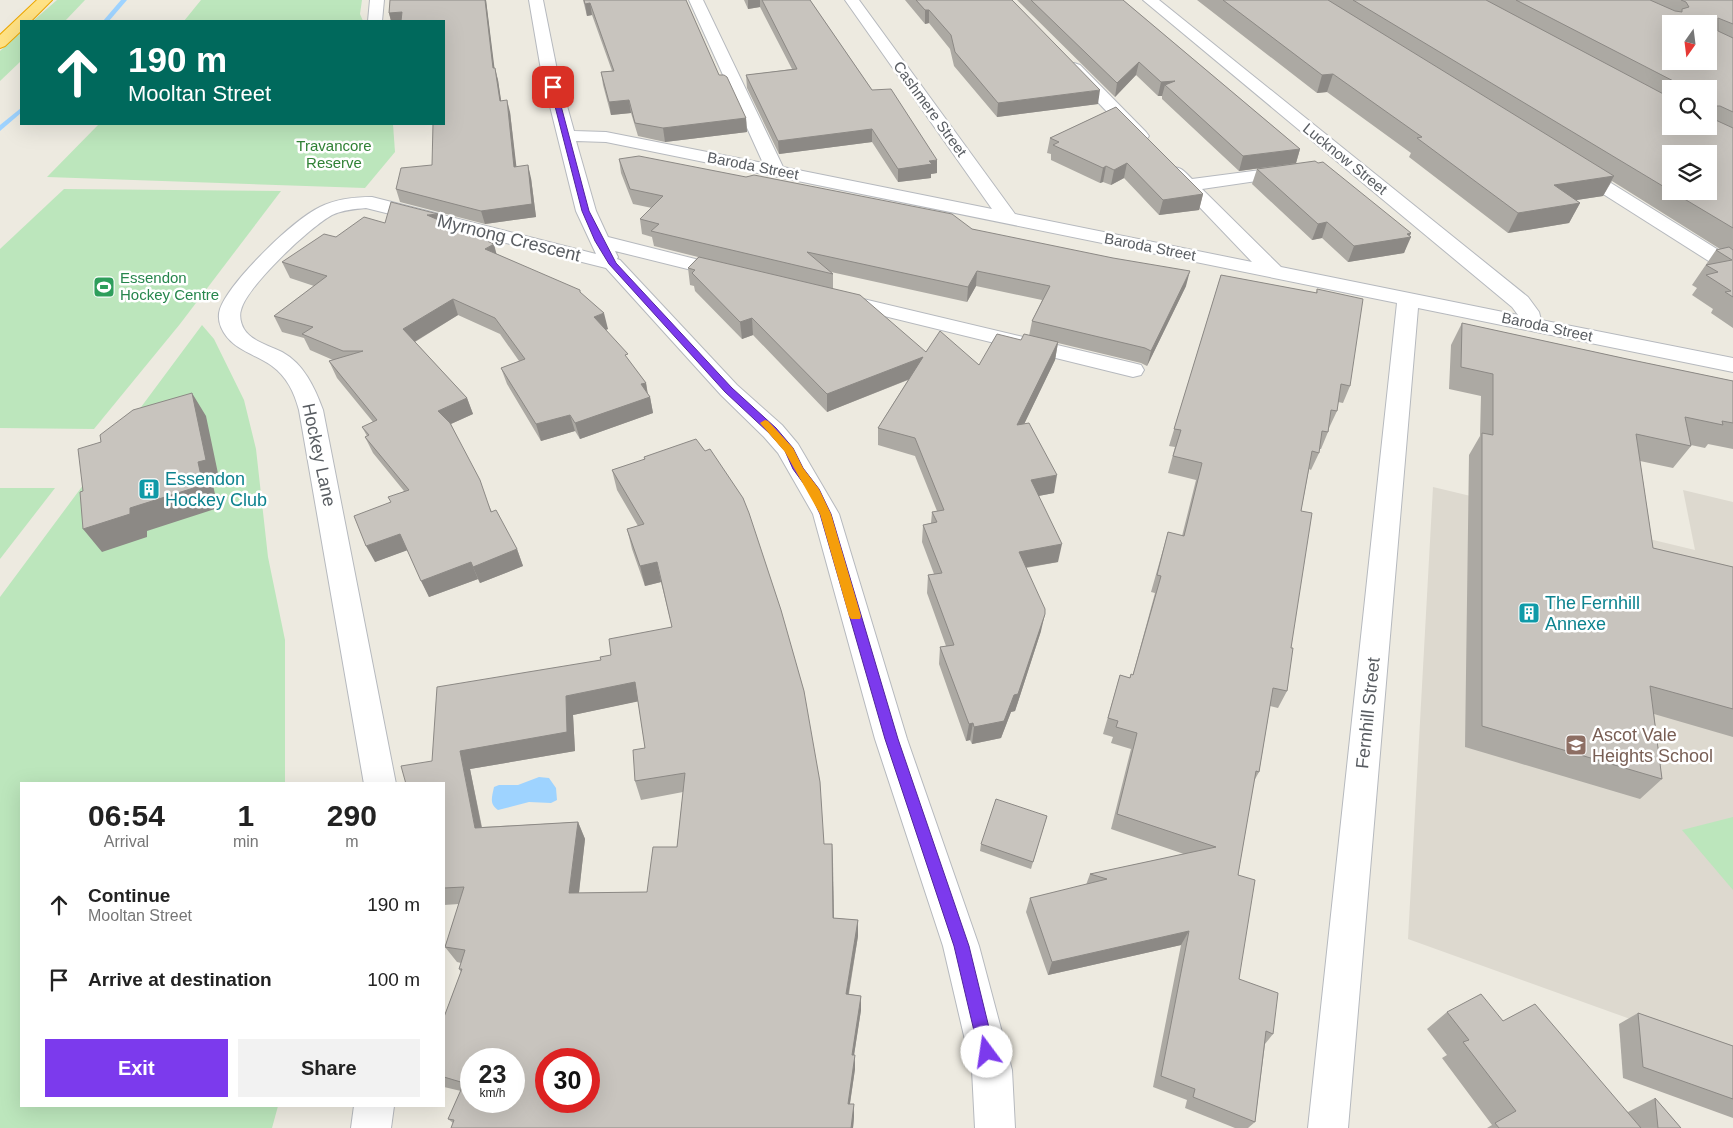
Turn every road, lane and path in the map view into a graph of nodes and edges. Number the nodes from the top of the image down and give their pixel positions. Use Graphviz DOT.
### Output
graph roads {
  1 [pos="45,0"];
  2 [pos="377,0"];
  3 [pos="536,0"];
  4 [pos="696,0"];
  5 [pos="852,0"];
  6 [pos="1150,0"];
  7 [pos="24,20"];
  8 [pos="375,20"];
  9 [pos="20,24"];
  10 [pos="0,42"];
  11 [pos="1059,54"];
  12 [pos="566,136"];
  13 [pos="1350,163"];
  14 [pos="1566,163"];
  15 [pos="1328,166"];
  16 [pos="1309,169"];
  17 [pos="775,170"];
  18 [pos="1189,185"];
  19 [pos="396,210"];
  20 [pos="1008,218"];
  21 [pos="606,253"];
  22 [pos="1733,268"];
  23 [pos="1274,272"];
  24 [pos="748,277"];
  25 [pos="823,296"];
  26 [pos="1408,299"];
  27 [pos="1532,324"];
  28 [pos="1733,365"];
  29 [pos="1133,370"];
  30 [pos="380,782"];
  31 [pos="374,1107"];
  32 [pos="371,1128"];
  33 [pos="995,1128"];
  34 [pos="1328,1128"];
  1 -- 7 [label="highway"];
  2 -- 8 [label="street"];
  3 -- 12 [label="street"];
  4 -- 17 [label="street"];
  5 -- 20 [label="street, Cashmere Street"];
  6 -- 13 [label="street, Lucknow Street"];
  9 -- 10 [label="highway"];
  11 -- 18 [label="street"];
  12 -- 17 [label="street, Baroda Street"];
  12 -- 21 [label="street"];
  13 -- 15 [label="street"];
  13 -- 27 [label="street, Lucknow Street"];
  14 -- 22 [label="street"];
  16 -- 18 [label="street"];
  17 -- 20 [label="street, Baroda Street"];
  18 -- 23 [label="street"];
  19 -- 21 [label="street, Myrnong Crescent"];
  19 -- 30 [label="street, Hockey Lane"];
  20 -- 23 [label="street, Baroda Street"];
  21 -- 24 [label="street, Myrnong Crescent"];
  21 -- 33 [label="street"];
  23 -- 26 [label="street, Baroda Street"];
  25 -- 29 [label="street"];
  26 -- 27 [label="street, Baroda Street"];
  26 -- 34 [label="street, Fernhill Street"];
  27 -- 28 [label="street, Baroda Street"];
  31 -- 32 [label="street"];
}
